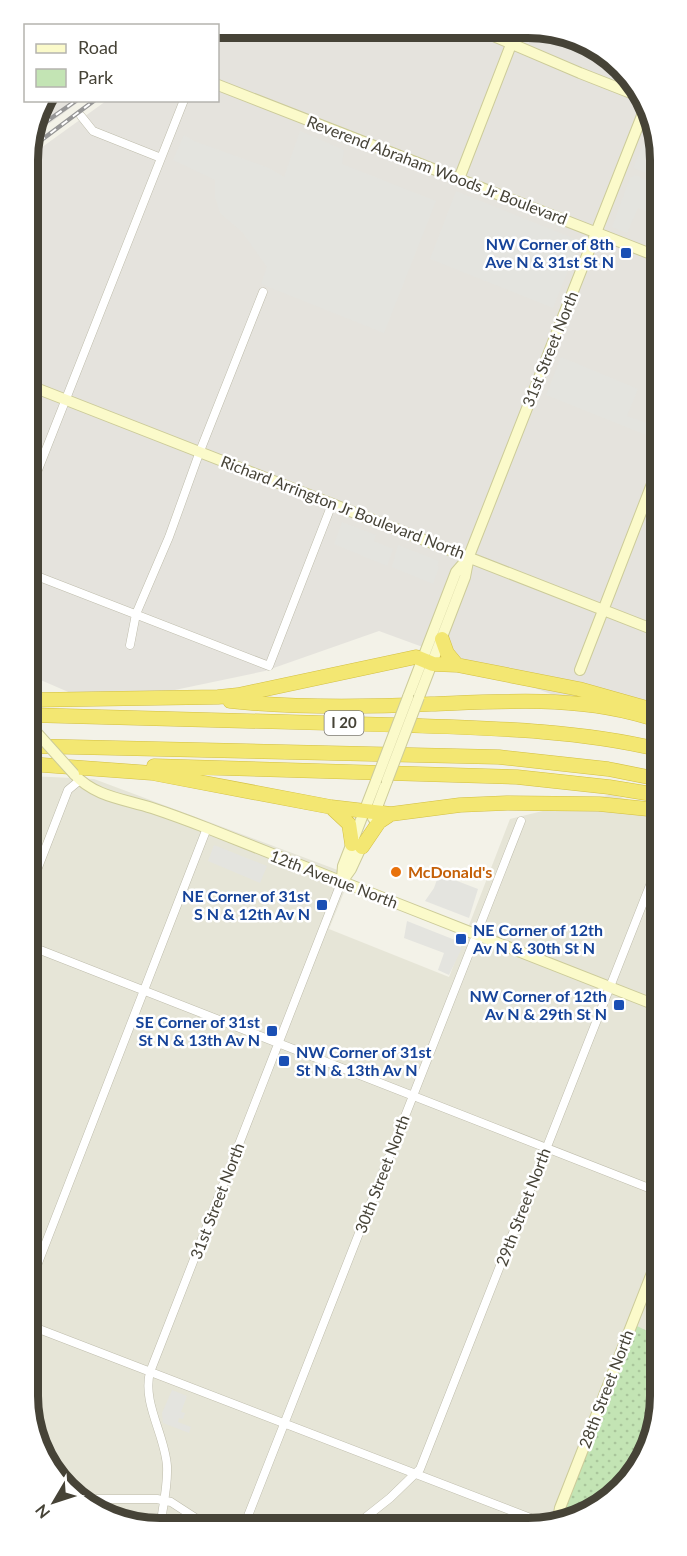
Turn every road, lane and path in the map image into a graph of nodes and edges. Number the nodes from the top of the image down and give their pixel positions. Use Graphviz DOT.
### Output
graph roads {
  1 [pos="500,38"];
  2 [pos="514,38"];
  3 [pos="512,43"];
  4 [pos="219,85"];
  5 [pos="629,92"];
  6 [pos="183,102"];
  7 [pos="81,116"];
  8 [pos="641,117"];
  9 [pos="161,158"];
  10 [pos="459,179"];
  11 [pos="596,233"];
  12 [pos="650,254"];
  13 [pos="263,292"];
  14 [pos="38,389"];
  15 [pos="67,400"];
  16 [pos="200,451"];
  17 [pos="38,471"];
  18 [pos="650,490"];
  19 [pos="333,504"];
  20 [pos="469,556"];
  21 [pos="38,576"];
  22 [pos="603,611"];
  23 [pos="136,614"];
  24 [pos="650,629"];
  25 [pos="442,639"];
  26 [pos="130,645"];
  27 [pos="427,661"];
  28 [pos="458,665"];
  29 [pos="580,670"];
  30 [pos="198,698"];
  31 [pos="38,700"];
  32 [pos="650,708"];
  33 [pos="38,715"];
  34 [pos="650,718"];
  35 [pos="38,734"];
  36 [pos="38,746"];
  37 [pos="650,747"];
  38 [pos="38,763"];
  39 [pos="38,764"];
  40 [pos="650,776"];
  41 [pos="77,777"];
  42 [pos="649,794"];
  43 [pos="331,807"];
  44 [pos="649,809"];
  45 [pos="370,812"];
  46 [pos="391,814"];
  47 [pos="521,821"];
  48 [pos="207,828"];
  49 [pos="357,845"];
  50 [pos="38,867"];
  51 [pos="341,883"];
  52 [pos="649,886"];
  53 [pos="476,935"];
  54 [pos="38,949"];
  55 [pos="609,987"];
  56 [pos="144,990"];
  57 [pos="649,1003"];
  58 [pos="278,1043"];
  59 [pos="413,1095"];
  60 [pos="547,1148"];
  61 [pos="649,1188"];
  62 [pos="38,1263"];
  63 [pos="649,1280"];
  64 [pos="38,1329"];
  65 [pos="150,1371"];
  66 [pos="284,1423"];
  67 [pos="416,1474"];
  68 [pos="94,1499"];
  69 [pos="163,1500"];
  70 [pos="517,1513"];
  71 [pos="559,1514"];
  72 [pos="161,1518"];
  73 [pos="196,1518"];
  74 [pos="247,1518"];
  75 [pos="365,1518"];
  76 [pos="513,1518"];
  77 [pos="530,1518"];
  1 -- 3 [label="street"];
  2 -- 3 [label="street"];
  3 -- 5 [label="street"];
  3 -- 10 [label="street"];
  4 -- 10 [label="street, Reverend Abraham Woods Jr Boulevard"];
  6 -- 9 [label="street"];
  7 -- 9 [label="street"];
  8 -- 11 [label="street, 31st Street North"];
  9 -- 15 [label="street"];
  10 -- 11 [label="street, Reverend Abraham Woods Jr Boulevard"];
  11 -- 12 [label="street, Reverend Abraham Woods Jr Boulevard"];
  11 -- 20 [label="street, 31st Street North"];
  13 -- 16 [label="street"];
  14 -- 15 [label="street, Richard Arrington Jr Boulevard North"];
  15 -- 16 [label="street, Richard Arrington Jr Boulevard North"];
  15 -- 17 [label="street"];
  16 -- 19 [label="street, Richard Arrington Jr Boulevard North"];
  16 -- 23 [label="street"];
  18 -- 22 [label="street"];
  19 -- 20 [label="street, Richard Arrington Jr Boulevard North"];
  19 -- 23 [label="street"];
  20 -- 22 [label="street, Richard Arrington Jr Boulevard North"];
  20 -- 25 [label="street, 31st Street North"];
  20 -- 27 [label="street, 31st Street North"];
  21 -- 23 [label="street"];
  22 -- 24 [label="street, Richard Arrington Jr Boulevard North"];
  22 -- 29 [label="street"];
  23 -- 26 [label="street"];
  25 -- 27 [label="street, 31st Street North"];
  25 -- 28 [label="highway"];
  27 -- 28 [label="highway"];
  27 -- 30 [label="highway"];
  27 -- 45 [label="street, 31st Street North, bridge"];
  28 -- 32 [label="highway"];
  30 -- 31 [label="highway"];
  30 -- 34 [label="highway"];
  33 -- 37 [label="highway, I 20"];
  35 -- 41 [label="street, 12th Avenue North, bridge"];
  36 -- 40 [label="highway, I 20"];
  38 -- 42 [label="highway"];
  39 -- 43 [label="highway"];
  41 -- 48 [label="street, 12th Avenue North"];
  41 -- 50 [label="street"];
  43 -- 45 [label="highway"];
  43 -- 49 [label="highway"];
  44 -- 46 [label="highway"];
  45 -- 46 [label="highway"];
  45 -- 49 [label="street, 31st Street North"];
  46 -- 49 [label="highway"];
  47 -- 53 [label="street, 30th Street North"];
  48 -- 51 [label="street, 12th Avenue North"];
  48 -- 56 [label="street"];
  49 -- 51 [label="street, 31st Street North"];
  51 -- 53 [label="street, 12th Avenue North"];
  51 -- 58 [label="street, 31st Street North"];
  52 -- 55 [label="street, 29th Street North"];
  53 -- 55 [label="street, 12th Avenue North"];
  53 -- 59 [label="street, 30th Street North"];
  54 -- 56 [label="street"];
  55 -- 57 [label="street, 12th Avenue North"];
  55 -- 60 [label="street, 29th Street North"];
  56 -- 58 [label="street"];
  56 -- 62 [label="street"];
  58 -- 59 [label="street"];
  58 -- 65 [label="street, 31st Street North"];
  59 -- 60 [label="street"];
  59 -- 66 [label="street, 30th Street North"];
  60 -- 61 [label="street"];
  60 -- 67 [label="street, 29th Street North"];
  63 -- 71 [label="street, 28th Street North"];
  64 -- 65 [label="street"];
  65 -- 66 [label="street"];
  65 -- 69 [label="street, 31st Street North"];
  66 -- 67 [label="street"];
  66 -- 74 [label="street, 30th Street North"];
  67 -- 70 [label="street"];
  67 -- 75 [label="street, 29th Street North"];
  68 -- 69 [label="street"];
  69 -- 72 [label="street, 31st Street North"];
  69 -- 73 [label="street"];
  70 -- 76 [label="street"];
  70 -- 77 [label="street"];
}
